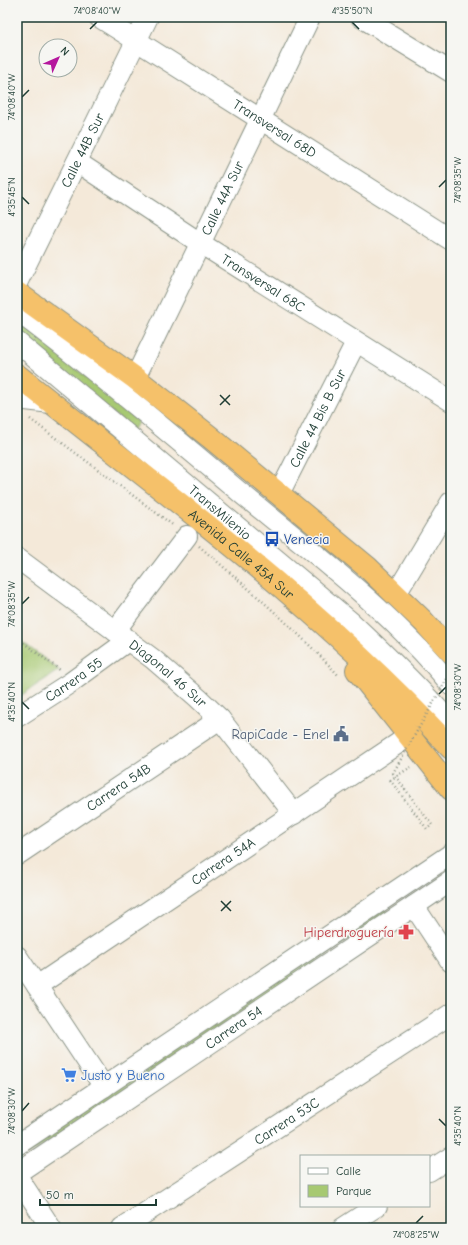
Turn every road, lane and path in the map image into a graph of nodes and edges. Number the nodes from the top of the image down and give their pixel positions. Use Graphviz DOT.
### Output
graph roads {
  1 [pos="99,17"];
  2 [pos="148,17"];
  3 [pos="310,17"];
  4 [pos="361,17"];
  5 [pos="136,41"];
  6 [pos="451,72"];
  7 [pos="260,119"];
  8 [pos="77,162"];
  9 [pos="451,240"];
  10 [pos="200,243"];
  11 [pos="17,283"];
  12 [pos="17,293"];
  13 [pos="17,311"];
  14 [pos="17,342"];
  15 [pos="356,342"];
  16 [pos="17,375"];
  17 [pos="134,378"];
  18 [pos="451,401"];
  19 [pos="51,403"];
  20 [pos="21,407"];
  21 [pos="279,494"];
  22 [pos="451,502"];
  23 [pos="187,536"];
  24 [pos="17,558"];
  25 [pos="396,594"];
  26 [pos="314,615"];
  27 [pos="122,635"];
  28 [pos="17,638"];
  29 [pos="451,652"];
  30 [pos="451,672"];
  31 [pos="341,678"];
  32 [pos="70,683"];
  33 [pos="451,685"];
  34 [pos="17,717"];
  35 [pos="220,719"];
  36 [pos="451,723"];
  37 [pos="405,744"];
  38 [pos="451,748"];
  39 [pos="415,764"];
  40 [pos="451,789"];
  41 [pos="294,814"];
  42 [pos="451,854"];
  43 [pos="17,855"];
  44 [pos="451,881"];
  45 [pos="414,906"];
  46 [pos="17,956"];
  47 [pos="451,962"];
  48 [pos="37,986"];
  49 [pos="451,1014"];
  50 [pos="205,1019"];
  51 [pos="203,1048"];
  52 [pos="104,1087"];
  53 [pos="17,1145"];
  54 [pos="17,1175"];
  55 [pos="376,1207"];
  56 [pos="51,1228"];
  57 [pos="122,1228"];
  58 [pos="344,1228"];
  1 -- 5 [label="street, Transversal 68D"];
  2 -- 5 [label="street, Calle 44B Sur"];
  3 -- 7 [label="street, Calle 44A Sur"];
  4 -- 6 [label="street"];
  5 -- 7 [label="street, Transversal 68D"];
  5 -- 8 [label="street, Calle 44B Sur"];
  7 -- 9 [label="street, Transversal 68D"];
  7 -- 10 [label="street, Calle 44A Sur"];
  8 -- 10 [label="street, Transversal 68C"];
  8 -- 11 [label="street, Calle 44B Sur"];
  10 -- 15 [label="street, Transversal 68C"];
  10 -- 17 [label="street, Calle 44A Sur"];
  12 -- 17 [label="highway"];
  13 -- 33 [label="street, TransMilenio"];
  14 -- 36 [label="street, TransMilenio"];
  15 -- 18 [label="street, Transversal 68C"];
  15 -- 21 [label="street, Calle 44 Bis B Sur"];
  16 -- 19 [label="highway, Avenida Calle 45A Sur"];
  17 -- 21 [label="highway"];
  19 -- 20 [label="street"];
  19 -- 26 [label="highway, Avenida Calle 45A Sur"];
  20 -- 23 [label="path"];
  21 -- 25 [label="highway"];
  22 -- 25 [label="street"];
  23 -- 27 [label="street, Carrera 55"];
  23 -- 31 [label="path"];
  24 -- 27 [label="street, Diagonal 46 Sur"];
  25 -- 29 [label="highway"];
  26 -- 37 [label="highway"];
  26 -- 38 [label="highway, Avenida Calle 45A Sur"];
  27 -- 32 [label="street, Carrera 55"];
  27 -- 35 [label="street, Diagonal 46 Sur"];
  28 -- 32 [label="path"];
  30 -- 39 [label="path, bridge"];
  32 -- 34 [label="street, Carrera 55"];
  35 -- 41 [label="street, Diagonal 46 Sur"];
  35 -- 43 [label="street, Carrera 54B"];
  37 -- 40 [label="highway"];
  37 -- 41 [label="street, Carrera 54A"];
  41 -- 48 [label="street, Carrera 54A"];
  42 -- 50 [label="street, Carrera 54"];
  44 -- 45 [label="street, Carrera 54"];
  45 -- 47 [label="street"];
  45 -- 51 [label="street, Carrera 54"];
  46 -- 48 [label="street"];
  48 -- 52 [label="street"];
  49 -- 57 [label="street, Carrera 53C"];
  50 -- 51 [label="street"];
  50 -- 52 [label="street, Carrera 54"];
  51 -- 54 [label="street, Carrera 54"];
  52 -- 53 [label="street, Carrera 54"];
  54 -- 56 [label="street"];
  55 -- 58 [label="street"];
}
